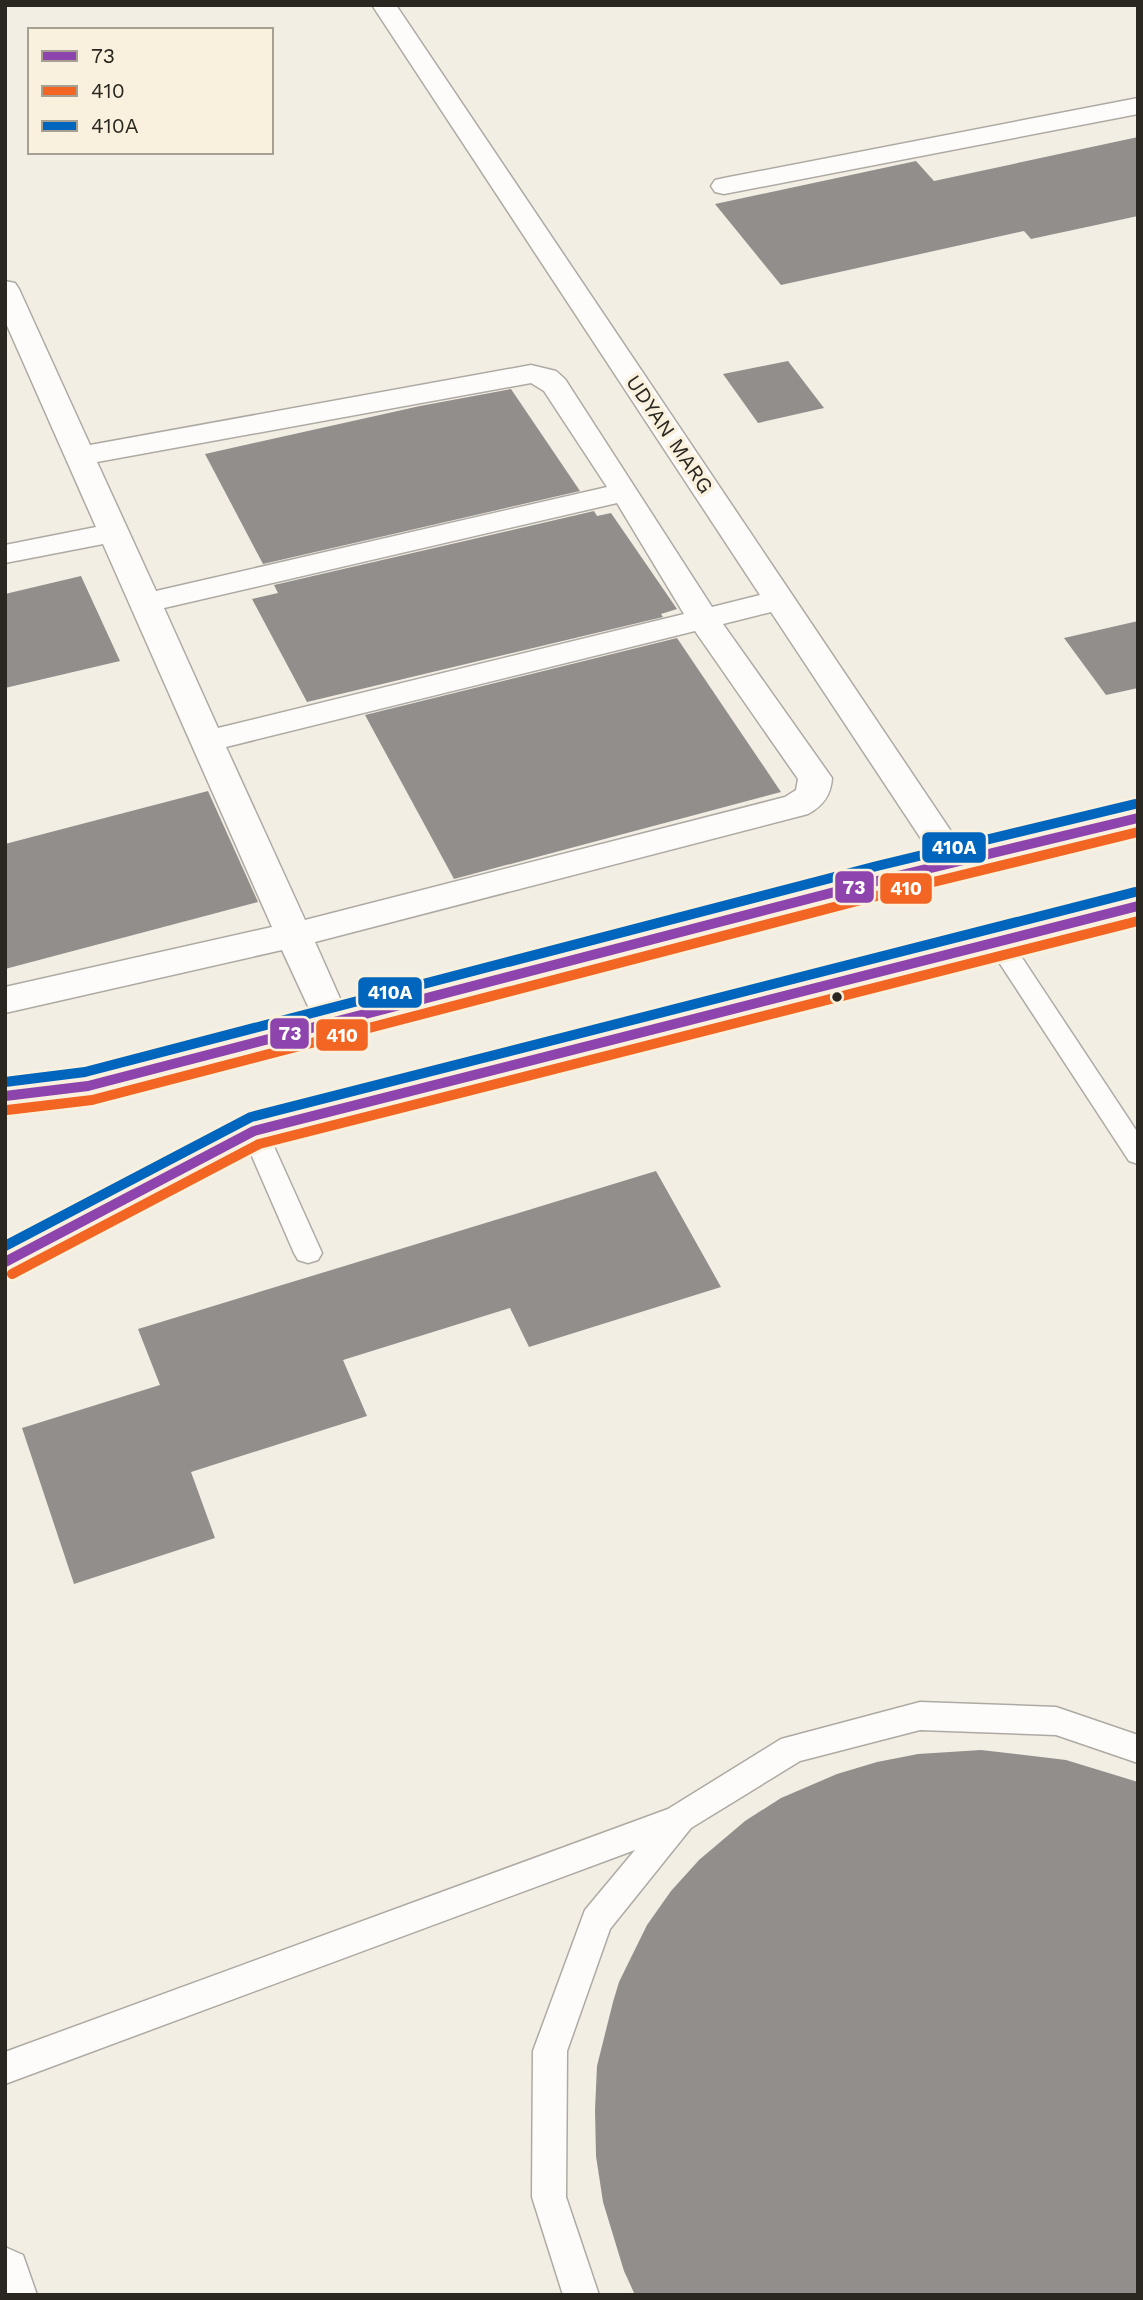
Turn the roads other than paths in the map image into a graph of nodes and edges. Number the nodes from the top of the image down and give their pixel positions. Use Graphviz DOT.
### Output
graph roads {
  1 [pos="384,5"];
  2 [pos="1138,106"];
  3 [pos="724,186"];
  4 [pos="5,289"];
  5 [pos="80,456"];
  6 [pos="625,492"];
  7 [pos="114,533"];
  8 [pos="5,554"];
  9 [pos="779,600"];
  10 [pos="145,603"];
  11 [pos="704,619"];
  12 [pos="207,741"];
  13 [pos="1138,818"];
  14 [pos="955,863"];
  15 [pos="1138,906"];
  16 [pos="293,935"];
  17 [pos="998,941"];
  18 [pos="5,1000"];
  19 [pos="332,1021"];
  20 [pos="5,1096"];
  21 [pos="254,1131"];
  22 [pos="1138,1154"];
  23 [pos="308,1253"];
  24 [pos="5,1262"];
  25 [pos="1138,1749"];
  26 [pos="680,1818"];
  27 [pos="5,2067"];
  28 [pos="5,2273"];
  29 [pos="11,2295"];
  30 [pos="582,2295"];
  1 -- 9 [label="street, UDYAN MARG"];
  2 -- 3 [label="street"];
  4 -- 5 [label="street"];
  5 -- 6 [label="street"];
  5 -- 7 [label="street"];
  6 -- 10 [label="street"];
  6 -- 11 [label="street"];
  7 -- 8 [label="street"];
  7 -- 10 [label="street"];
  9 -- 11 [label="street"];
  9 -- 14 [label="street, UDYAN MARG"];
  10 -- 12 [label="street"];
  11 -- 12 [label="street"];
  11 -- 16 [label="street"];
  12 -- 16 [label="street"];
  13 -- 14 [label="street"];
  14 -- 19 [label="street"];
  15 -- 17 [label="street"];
  16 -- 18 [label="street"];
  16 -- 19 [label="street"];
  17 -- 21 [label="street"];
  17 -- 22 [label="lane"];
  19 -- 20 [label="street"];
  21 -- 23 [label="lane"];
  21 -- 24 [label="street"];
  25 -- 26 [label="lane"];
  26 -- 27 [label="lane"];
  26 -- 30 [label="lane"];
  28 -- 29 [label="street"];
}
